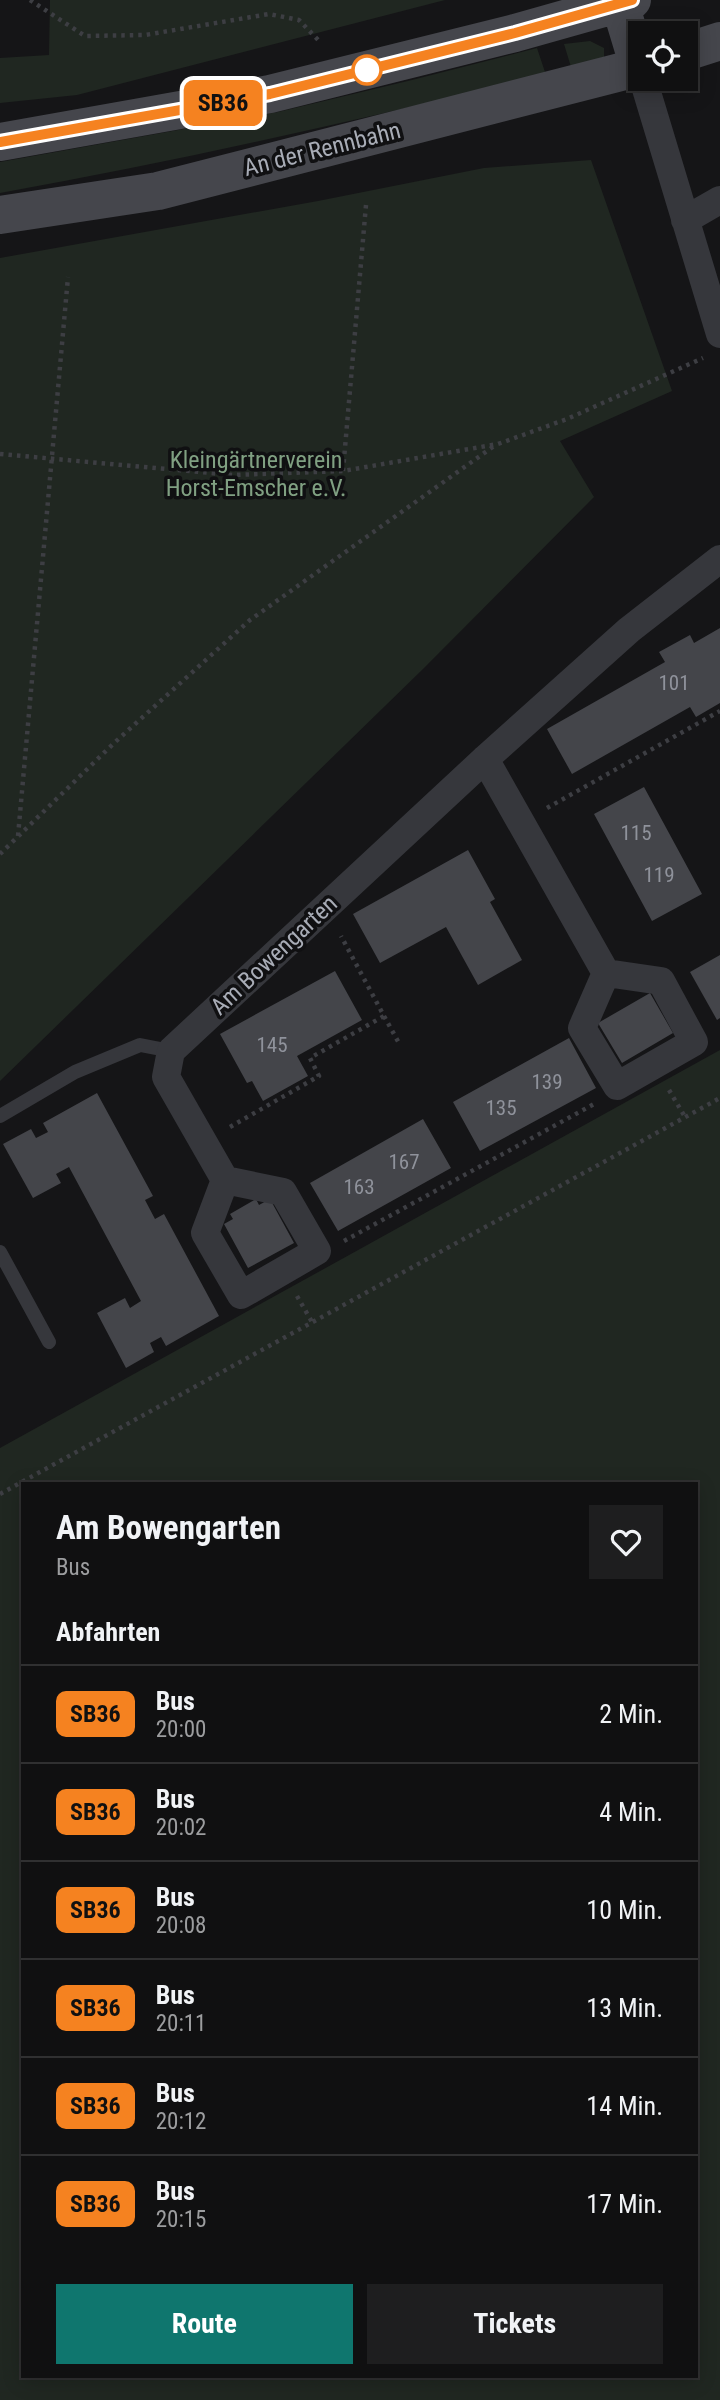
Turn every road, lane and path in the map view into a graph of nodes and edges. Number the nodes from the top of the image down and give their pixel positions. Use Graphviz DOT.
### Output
graph roads {
  1 [pos="30,0"];
  2 [pos="626,2"];
  3 [pos="630,21"];
  4 [pos="720,41"];
  5 [pos="698,48"];
  6 [pos="349,74"];
  7 [pos="628,74"];
  8 [pos="647,91"];
  9 [pos="0,142"];
  10 [pos="720,200"];
  11 [pos="366,205"];
  12 [pos="0,215"];
  13 [pos="685,220"];
  14 [pos="68,276"];
  15 [pos="715,344"];
  16 [pos="498,444"];
  17 [pos="0,454"];
  18 [pos="52,458"];
  19 [pos="343,471"];
  20 [pos="720,559"];
  21 [pos="720,711"];
  22 [pos="485,759"];
  23 [pos="520,822"];
  24 [pos="18,836"];
  25 [pos="0,854"];
  26 [pos="326,907"];
  27 [pos="606,973"];
  28 [pos="384,1016"];
  29 [pos="400,1045"];
  30 [pos="171,1051"];
  31 [pos="617,1086"];
  32 [pos="720,1098"];
  33 [pos="0,1116"];
  34 [pos="204,1143"];
  35 [pos="225,1180"];
  36 [pos="317,1251"];
  37 [pos="0,1252"];
  38 [pos="49,1342"];
  39 [pos="21,1482"];
  40 [pos="22,1482"];
  41 [pos="0,1494"];
  1 -- 6 [label="path"];
  2 -- 3 [label="main road"];
  2 -- 6 [label="main road"];
  4 -- 5 [label="main road"];
  6 -- 9 [label="main road"];
  7 -- 12 [label="main road, An der Rennbahn"];
  8 -- 13 [label="street"];
  10 -- 13 [label="street"];
  11 -- 19 [label="path"];
  13 -- 15 [label="street"];
  14 -- 18 [label="path"];
  15 -- 16 [label="path"];
  16 -- 19 [label="path"];
  16 -- 24 [label="path"];
  17 -- 18 [label="path"];
  18 -- 19 [label="path"];
  18 -- 24 [label="path"];
  20 -- 22 [label="street, Am Bowengarten"];
  21 -- 23 [label="path"];
  22 -- 23 [label="street"];
  22 -- 26 [label="street, Am Bowengarten"];
  23 -- 27 [label="street"];
  24 -- 25 [label="path"];
  26 -- 28 [label="path"];
  26 -- 30 [label="street, Am Bowengarten"];
  27 -- 31 [label="street"];
  27 -- 31 [label="street"];
  28 -- 29 [label="path"];
  28 -- 34 [label="path"];
  30 -- 33 [label="lane"];
  30 -- 34 [label="street"];
  31 -- 36 [label="path"];
  32 -- 40 [label="path"];
  34 -- 35 [label="street"];
  35 -- 36 [label="street"];
  35 -- 36 [label="street"];
  37 -- 38 [label="lane"];
  39 -- 41 [label="path"];
}
